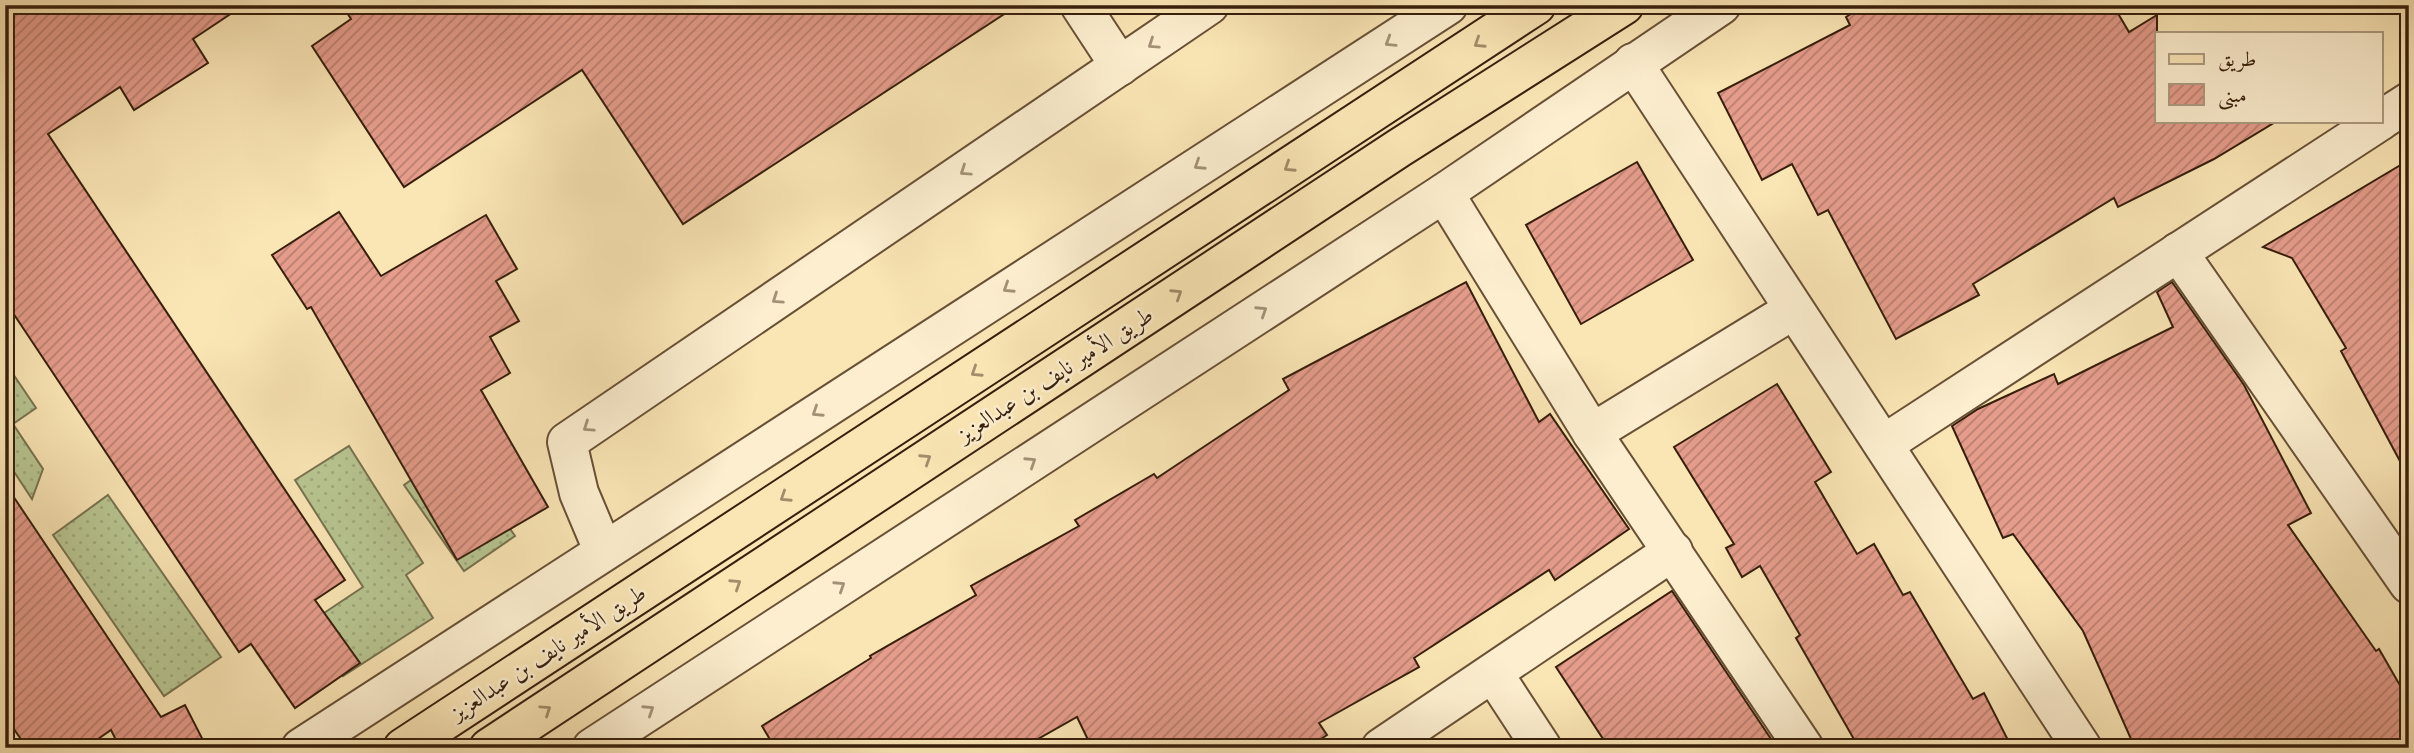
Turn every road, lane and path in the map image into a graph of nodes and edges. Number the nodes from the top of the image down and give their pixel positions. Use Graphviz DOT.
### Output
graph roads {
  1 [pos="1080,5"];
  2 [pos="1209,5"];
  3 [pos="1448,5"];
  4 [pos="1536,5"];
  5 [pos="1624,5"];
  6 [pos="1721,5"];
  7 [pos="1633,63"];
  8 [pos="1120,66"];
  9 [pos="2409,102"];
  10 [pos="2382,120"];
  11 [pos="2378,122"];
  12 [pos="1444,193"];
  13 [pos="2178,252"];
  14 [pos="1793,310"];
  15 [pos="1592,433"];
  16 [pos="1884,444"];
  17 [pos="603,550"];
  18 [pos="1673,551"];
  19 [pos="2409,584"];
  20 [pos="1493,673"];
  21 [pos="301,748"];
  22 [pos="403,748"];
  23 [pos="489,748"];
  24 [pos="592,748"];
  25 [pos="1381,748"];
  26 [pos="1542,748"];
  27 [pos="1804,748"];
  28 [pos="2082,748"];
  1 -- 8 [label="street"];
  2 -- 8 [label="street, one-way"];
  3 -- 17 [label="street, one-way"];
  4 -- 22 [label="main road, طريق الأمير نايف بن عبدالعزيز, one-way"];
  23 -- 5 [label="main road, طريق الأمير نايف بن عبدالعزيز, one-way"];
  6 -- 7 [label="street"];
  7 -- 12 [label="street"];
  7 -- 14 [label="street"];
  8 -- 17 [label="street, one-way"];
  9 -- 10 [label="street"];
  11 -- 13 [label="street"];
  12 -- 15 [label="street"];
  24 -- 12 [label="street, one-way"];
  13 -- 16 [label="street"];
  13 -- 19 [label="street"];
  14 -- 15 [label="street"];
  14 -- 16 [label="street"];
  15 -- 18 [label="street"];
  16 -- 28 [label="street"];
  17 -- 21 [label="street"];
  18 -- 20 [label="street"];
  18 -- 27 [label="street"];
  20 -- 25 [label="street"];
  20 -- 26 [label="street"];
}
